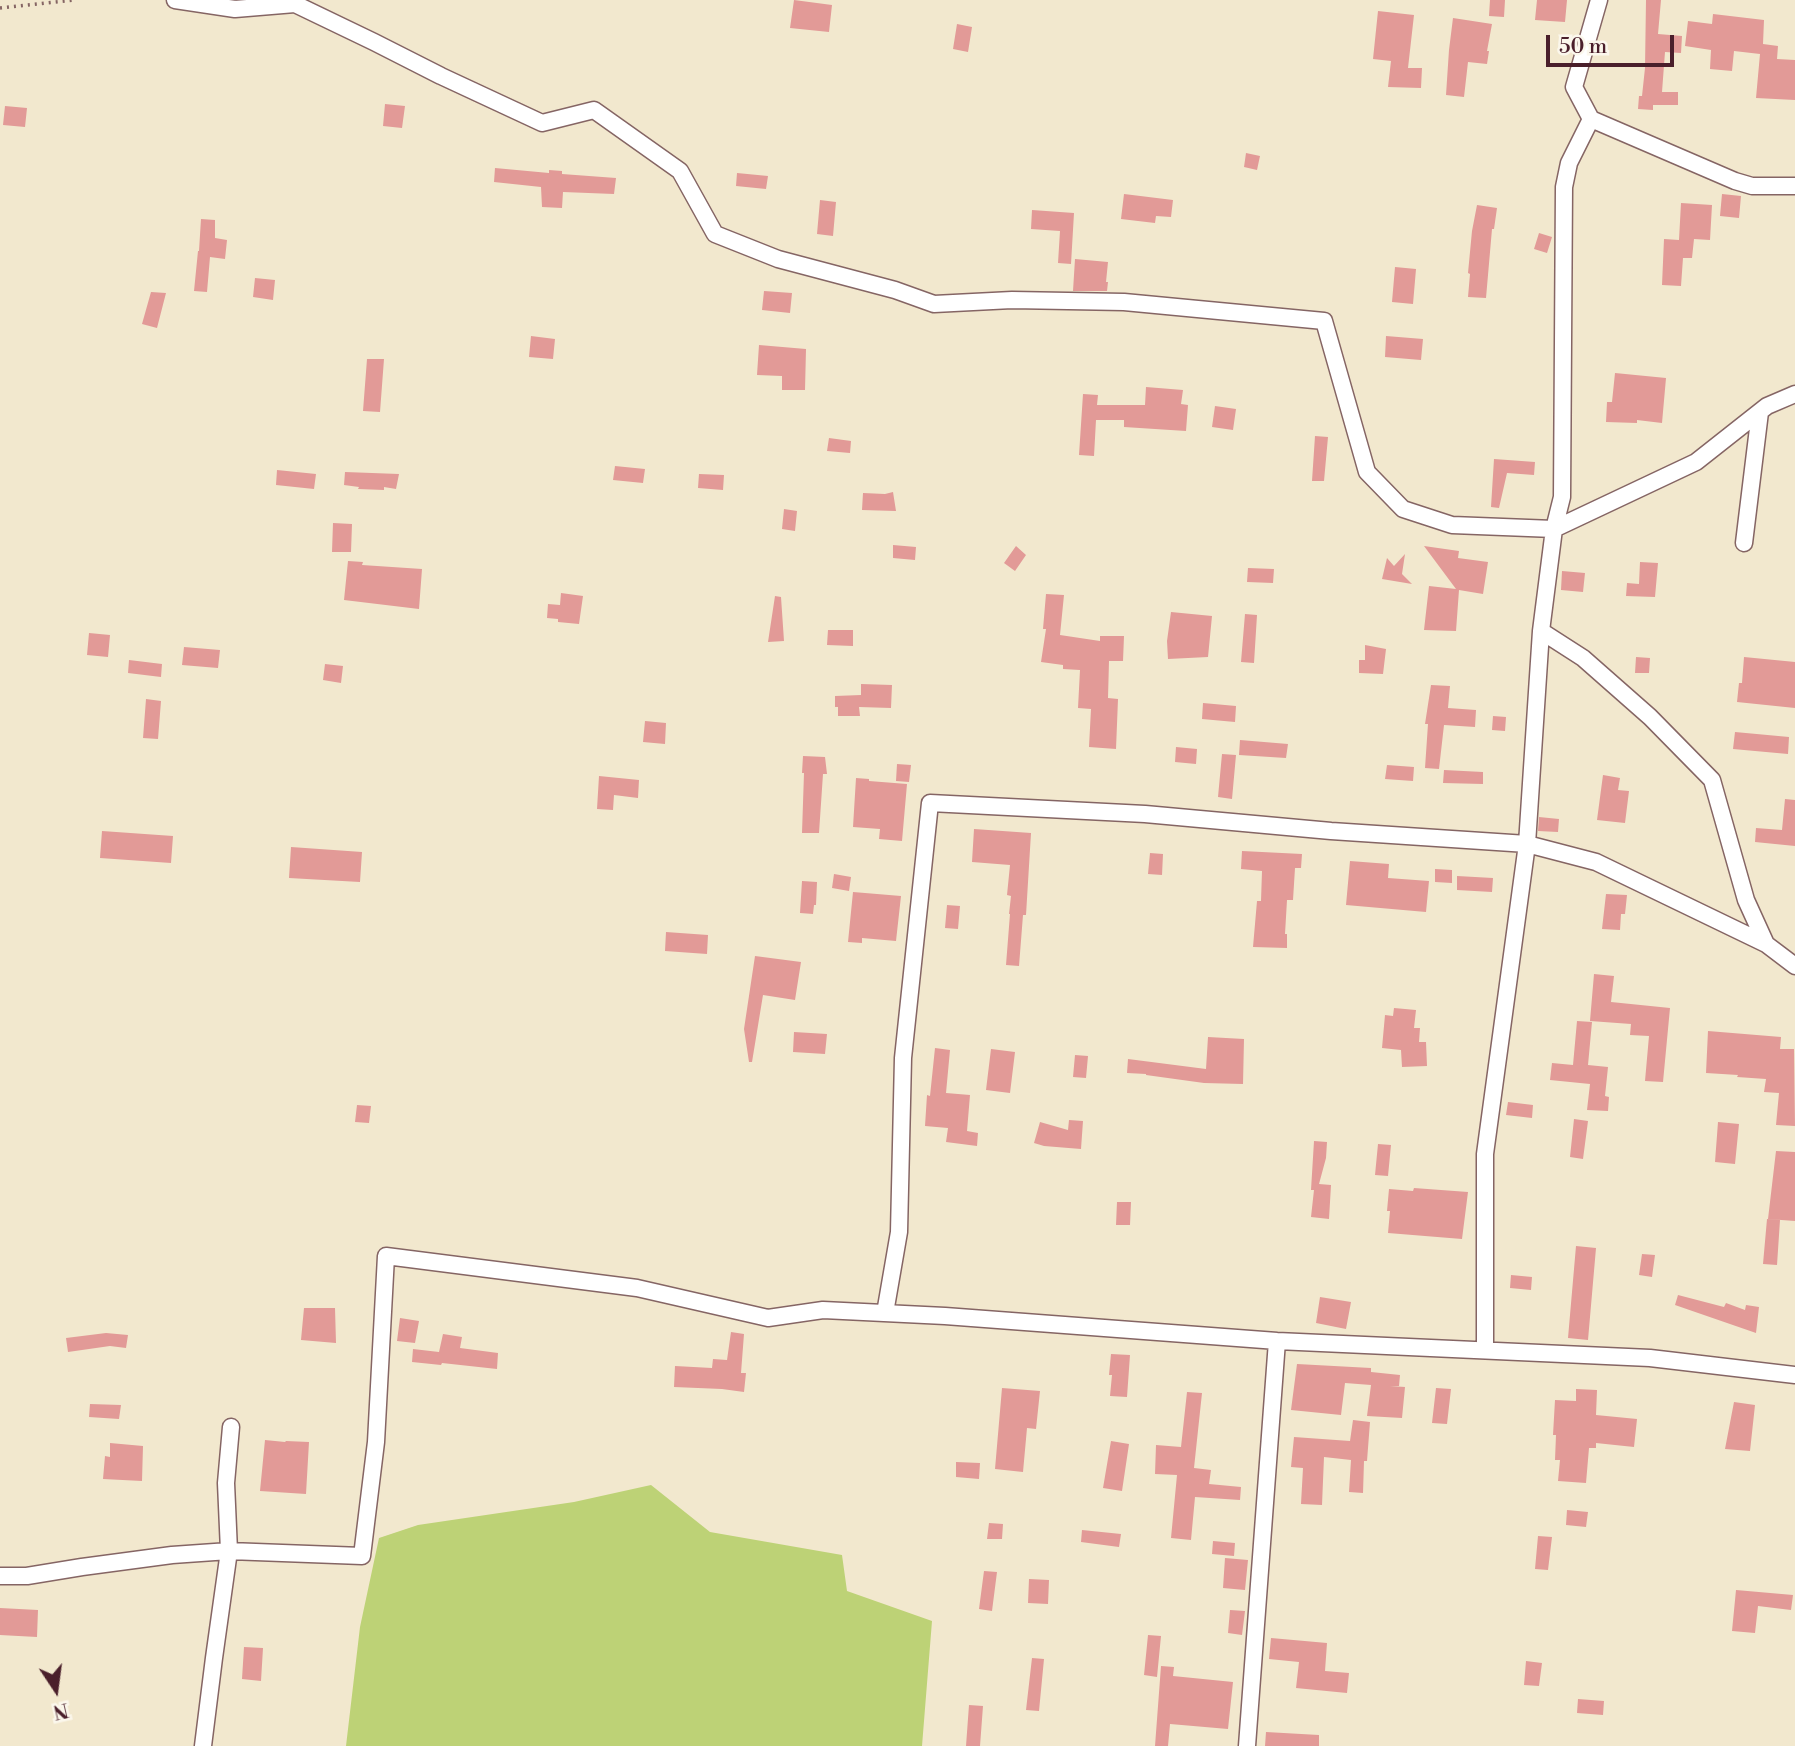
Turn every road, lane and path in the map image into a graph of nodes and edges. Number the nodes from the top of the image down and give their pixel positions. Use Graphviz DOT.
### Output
graph roads {
  1 [pos="75,0"];
  2 [pos="175,0"];
  3 [pos="1599,0"];
  4 [pos="0,8"];
  5 [pos="1591,119"];
  6 [pos="1795,186"];
  7 [pos="1795,394"];
  8 [pos="1760,412"];
  9 [pos="1554,529"];
  10 [pos="1744,543"];
  11 [pos="1541,631"];
  12 [pos="1527,844"];
  13 [pos="1766,944"];
  14 [pos="1795,966"];
  15 [pos="885,1313"];
  16 [pos="1276,1341"];
  17 [pos="1485,1350"];
  18 [pos="1795,1375"];
  19 [pos="231,1426"];
  20 [pos="229,1551"];
  21 [pos="0,1576"];
  22 [pos="203,1746"];
  23 [pos="1247,1746"];
  1 -- 4 [label="path"];
  2 -- 9 [label="street"];
  3 -- 5 [label="street"];
  5 -- 6 [label="street"];
  5 -- 9 [label="street"];
  7 -- 8 [label="street"];
  8 -- 9 [label="street"];
  8 -- 10 [label="street"];
  9 -- 11 [label="street"];
  11 -- 12 [label="street"];
  11 -- 13 [label="street"];
  12 -- 13 [label="street"];
  12 -- 15 [label="street"];
  12 -- 17 [label="street"];
  13 -- 14 [label="street"];
  15 -- 16 [label="street"];
  15 -- 20 [label="street"];
  16 -- 17 [label="street"];
  16 -- 23 [label="street"];
  17 -- 18 [label="street"];
  19 -- 20 [label="street"];
  20 -- 21 [label="street"];
  20 -- 22 [label="street"];
}
